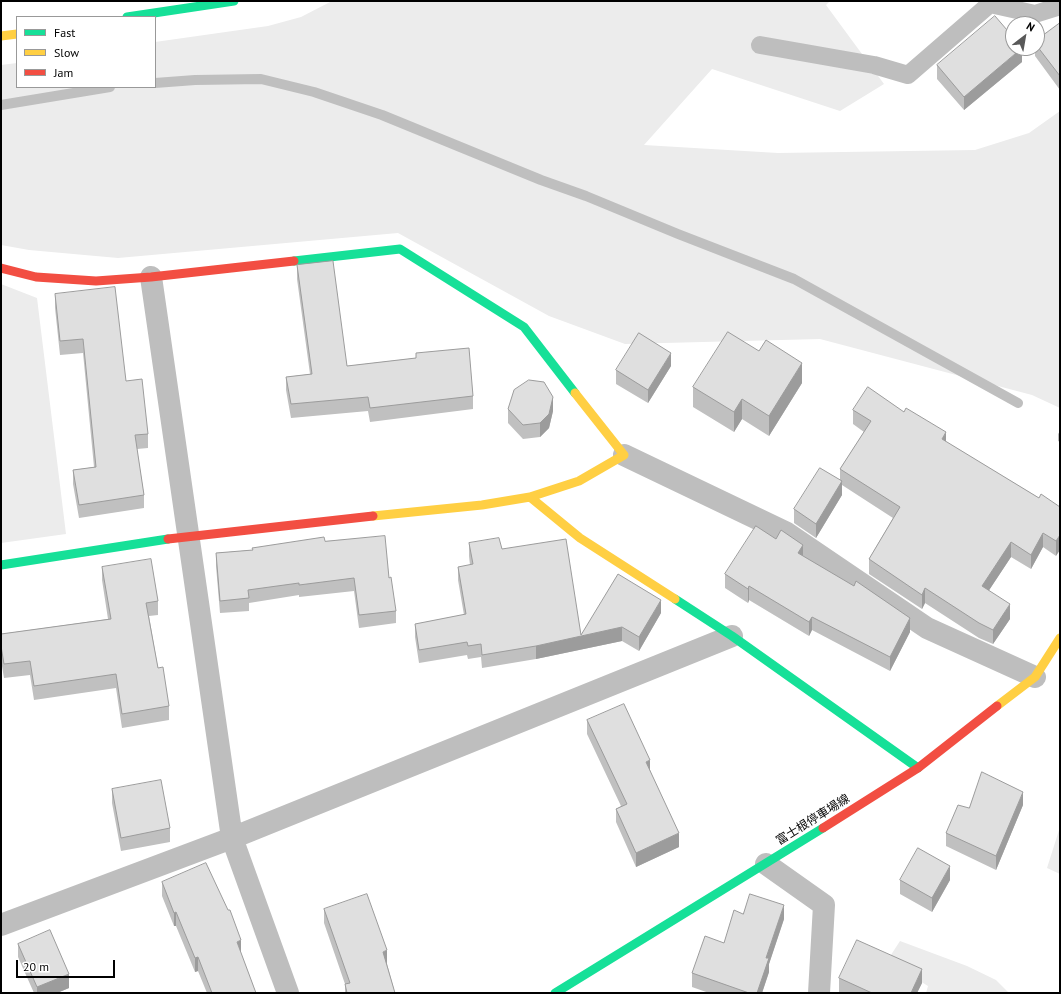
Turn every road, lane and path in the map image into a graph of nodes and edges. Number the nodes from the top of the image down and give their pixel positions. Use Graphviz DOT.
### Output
graph roads {
  1 [pos="234,1"];
  2 [pos="1060,6"];
  3 [pos="134,16"];
  4 [pos="16,34"];
  5 [pos="1,36"];
  6 [pos="760,45"];
  7 [pos="1,268"];
  8 [pos="151,277"];
  9 [pos="624,455"];
  10 [pos="530,498"];
  11 [pos="189,536"];
  12 [pos="1,565"];
  13 [pos="732,636"];
  14 [pos="1060,638"];
  15 [pos="1036,677"];
  16 [pos="918,768"];
  17 [pos="232,838"];
  18 [pos="766,864"];
  19 [pos="1,925"];
  20 [pos="288,993"];
  21 [pos="555,993"];
  22 [pos="819,993"];
  1 -- 3 [label="street"];
  2 -- 6 [label="lane"];
  4 -- 5 [label="street"];
  7 -- 8 [label="street"];
  8 -- 9 [label="street"];
  8 -- 11 [label="street"];
  9 -- 10 [label="street"];
  9 -- 15 [label="street"];
  10 -- 11 [label="street"];
  10 -- 13 [label="street"];
  11 -- 12 [label="street"];
  11 -- 17 [label="street"];
  13 -- 16 [label="street"];
  13 -- 17 [label="street"];
  14 -- 15 [label="street, 富士根停車場線"];
  15 -- 16 [label="street, 富士根停車場線"];
  16 -- 18 [label="street, 富士根停車場線"];
  17 -- 19 [label="street"];
  17 -- 20 [label="street"];
  18 -- 21 [label="street, 富士根停車場線"];
  18 -- 22 [label="street"];
}
